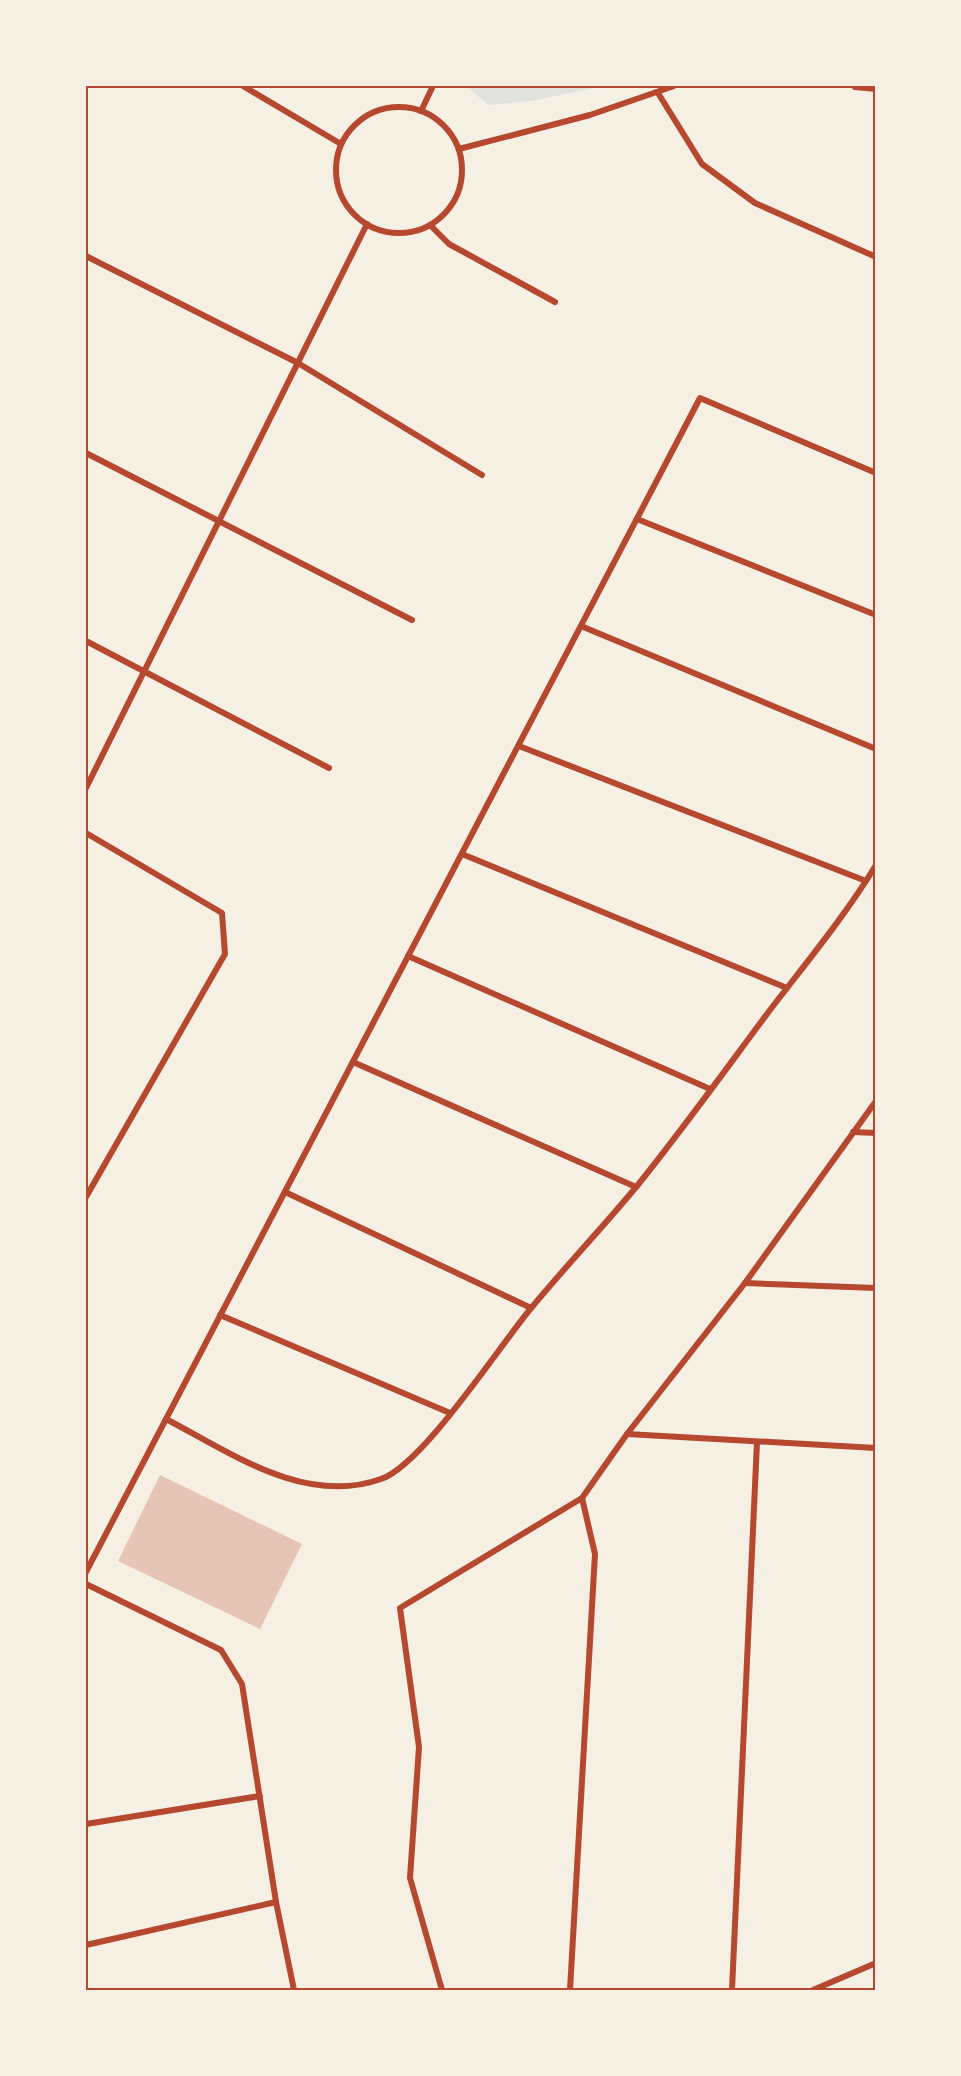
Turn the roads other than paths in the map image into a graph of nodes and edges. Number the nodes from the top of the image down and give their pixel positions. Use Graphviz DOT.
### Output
graph roads {
  1 [pos="243,86"];
  2 [pos="433,86"];
  3 [pos="674,86"];
  4 [pos="855,87"];
  5 [pos="876,89"];
  6 [pos="658,93"];
  7 [pos="421,111"];
  8 [pos="341,144"];
  9 [pos="459,149"];
  10 [pos="367,224"];
  11 [pos="430,225"];
  12 [pos="86,256"];
  13 [pos="876,257"];
  14 [pos="555,302"];
  15 [pos="298,363"];
  16 [pos="86,453"];
  17 [pos="876,473"];
  18 [pos="482,475"];
  19 [pos="637,519"];
  20 [pos="221,521"];
  21 [pos="876,615"];
  22 [pos="412,620"];
  23 [pos="581,626"];
  24 [pos="86,641"];
  25 [pos="145,670"];
  26 [pos="519,746"];
  27 [pos="876,749"];
  28 [pos="328,768"];
  29 [pos="86,788"];
  30 [pos="86,834"];
  31 [pos="462,854"];
  32 [pos="876,865"];
  33 [pos="866,881"];
  34 [pos="408,956"];
  35 [pos="787,988"];
  36 [pos="353,1062"];
  37 [pos="711,1089"];
  38 [pos="876,1101"];
  39 [pos="853,1132"];
  40 [pos="876,1133"];
  41 [pos="636,1187"];
  42 [pos="285,1192"];
  43 [pos="86,1197"];
  44 [pos="745,1282"];
  45 [pos="876,1288"];
  46 [pos="531,1308"];
  47 [pos="220,1315"];
  48 [pos="450,1413"];
  49 [pos="166,1419"];
  50 [pos="627,1434"];
  51 [pos="757,1442"];
  52 [pos="876,1448"];
  53 [pos="582,1498"];
  54 [pos="86,1572"];
  55 [pos="86,1584"];
  56 [pos="261,1796"];
  57 [pos="86,1824"];
  58 [pos="276,1902"];
  59 [pos="86,1945"];
  60 [pos="876,1963"];
  61 [pos="294,1990"];
  62 [pos="442,1990"];
  63 [pos="570,1990"];
  64 [pos="732,1990"];
  65 [pos="813,1990"];
  1 -- 8 [label="street"];
  2 -- 7 [label="street"];
  3 -- 6 [label="street"];
  4 -- 5 [label="street"];
  6 -- 9 [label="street"];
  6 -- 13 [label="street"];
  7 -- 8 [label="street"];
  7 -- 9 [label="street"];
  8 -- 10 [label="street"];
  9 -- 11 [label="street"];
  10 -- 11 [label="street"];
  10 -- 15 [label="street"];
  11 -- 14 [label="street"];
  12 -- 15 [label="street"];
  15 -- 18 [label="street"];
  15 -- 20 [label="street"];
  16 -- 20 [label="street"];
  17 -- 19 [label="street"];
  19 -- 21 [label="street"];
  19 -- 23 [label="street"];
  20 -- 22 [label="street"];
  20 -- 25 [label="street"];
  23 -- 26 [label="street"];
  23 -- 27 [label="street"];
  24 -- 25 [label="street"];
  25 -- 28 [label="street"];
  25 -- 29 [label="street"];
  26 -- 31 [label="street"];
  26 -- 33 [label="street"];
  30 -- 43 [label="street"];
  31 -- 34 [label="street"];
  31 -- 35 [label="street"];
  32 -- 33 [label="street"];
  33 -- 35 [label="street"];
  34 -- 36 [label="street"];
  34 -- 37 [label="street"];
  35 -- 37 [label="street"];
  36 -- 41 [label="street"];
  36 -- 42 [label="street"];
  37 -- 41 [label="street"];
  38 -- 39 [label="street"];
  39 -- 40 [label="street"];
  39 -- 44 [label="street"];
  41 -- 46 [label="street"];
  42 -- 46 [label="street"];
  42 -- 47 [label="street"];
  44 -- 45 [label="street"];
  44 -- 50 [label="street"];
  46 -- 48 [label="street"];
  47 -- 48 [label="street"];
  47 -- 49 [label="street"];
  48 -- 49 [label="street"];
  49 -- 54 [label="street"];
  50 -- 51 [label="street"];
  50 -- 53 [label="street"];
  51 -- 52 [label="street"];
  51 -- 64 [label="street"];
  53 -- 62 [label="street"];
  53 -- 63 [label="street"];
  55 -- 56 [label="street"];
  56 -- 57 [label="street"];
  56 -- 58 [label="street"];
  58 -- 59 [label="street"];
  58 -- 61 [label="street"];
  60 -- 65 [label="street"];
}
